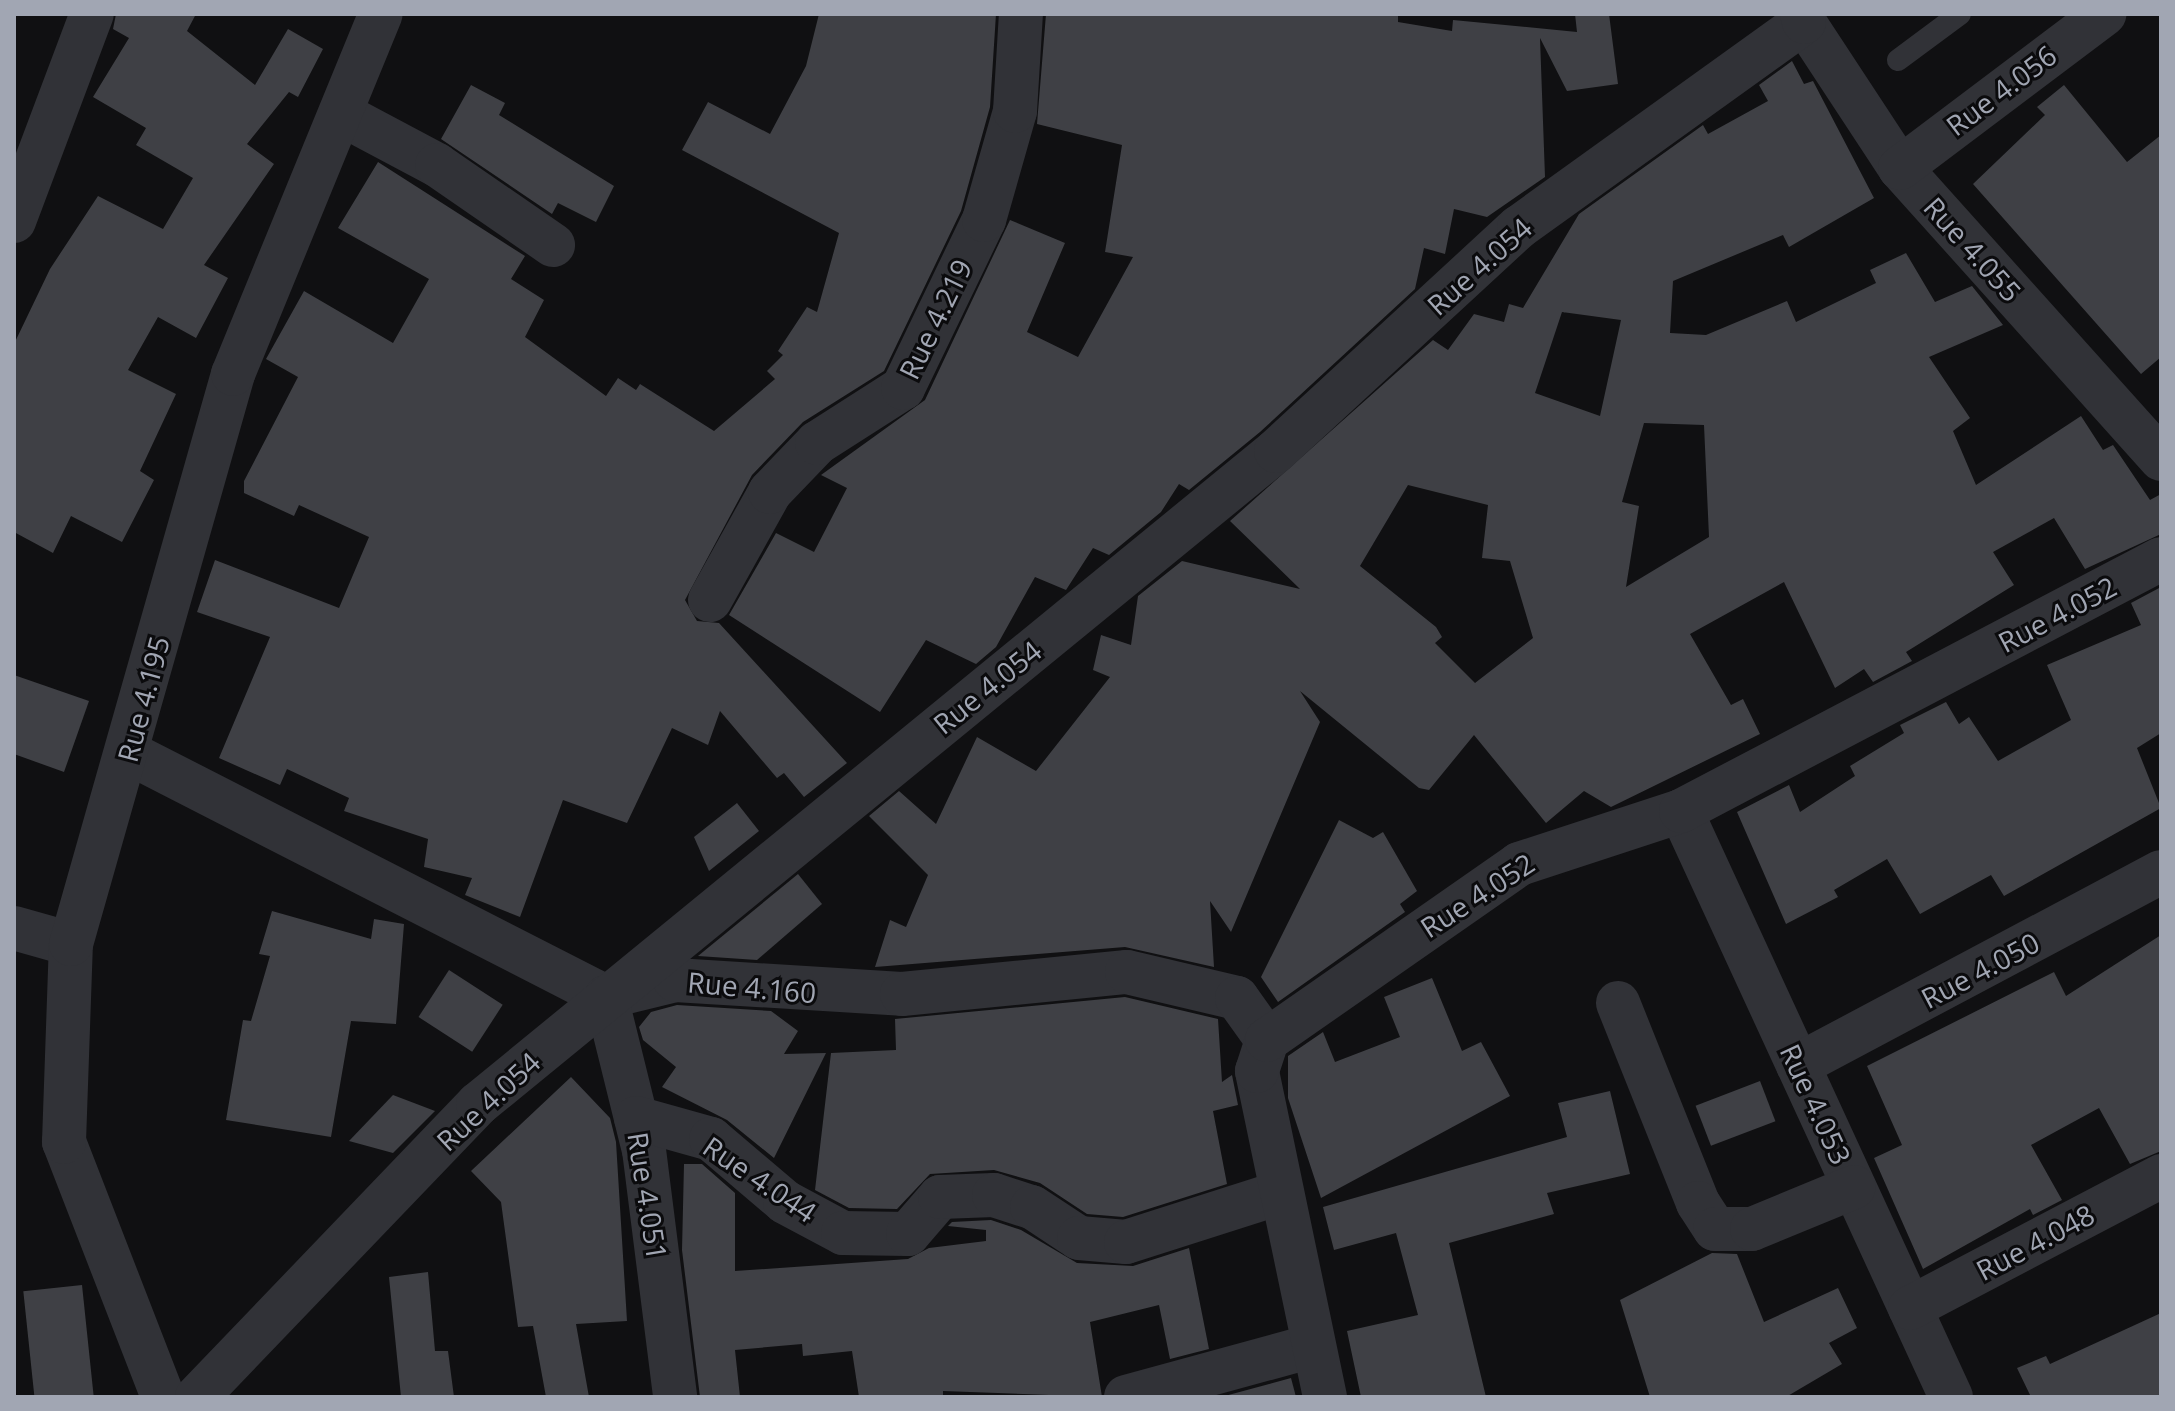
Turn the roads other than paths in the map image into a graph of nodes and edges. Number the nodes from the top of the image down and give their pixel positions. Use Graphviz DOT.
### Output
graph roads {
  1 [pos="92,14"];
  2 [pos="381,14"];
  3 [pos="1021,14"];
  4 [pos="1960,14"];
  5 [pos="2104,14"];
  6 [pos="1803,18"];
  7 [pos="1898,60"];
  8 [pos="343,115"];
  9 [pos="1900,168"];
  10 [pos="14,221"];
  11 [pos="553,245"];
  12 [pos="2161,459"];
  13 [pos="2161,559"];
  14 [pos="710,600"];
  15 [pos="129,753"];
  16 [pos="1681,811"];
  17 [pos="2161,872"];
  18 [pos="14,928"];
  19 [pos="71,944"];
  20 [pos="606,997"];
  21 [pos="1618,1003"];
  22 [pos="1267,1040"];
  23 [pos="1798,1065"];
  24 [pos="636,1118"];
  25 [pos="2161,1176"];
  26 [pos="1854,1187"];
  27 [pos="1280,1193"];
  28 [pos="1910,1308"];
  29 [pos="1313,1346"];
  30 [pos="163,1397"];
  31 [pos="197,1397"];
  32 [pos="675,1397"];
  33 [pos="1126,1397"];
  34 [pos="1325,1397"];
  35 [pos="1951,1397"];
  1 -- 10 [label="street"];
  2 -- 8 [label="street, Rue 4.195"];
  3 -- 14 [label="street, Rue 4.219"];
  4 -- 7 [label="lane"];
  5 -- 9 [label="street, Rue 4.056"];
  6 -- 9 [label="street, Rue 4.055"];
  6 -- 20 [label="street, Rue 4.054"];
  8 -- 11 [label="street"];
  8 -- 15 [label="street, Rue 4.195"];
  9 -- 12 [label="street, Rue 4.055"];
  13 -- 16 [label="street, Rue 4.052"];
  15 -- 19 [label="street, Rue 4.195"];
  15 -- 20 [label="street"];
  16 -- 22 [label="street, Rue 4.052"];
  16 -- 23 [label="street, Rue 4.053"];
  17 -- 23 [label="street, Rue 4.050"];
  18 -- 19 [label="street"];
  19 -- 30 [label="street, Rue 4.195"];
  20 -- 22 [label="street, Rue 4.160"];
  20 -- 24 [label="street, Rue 4.051"];
  20 -- 31 [label="street, Rue 4.054"];
  21 -- 26 [label="street"];
  22 -- 27 [label="street"];
  23 -- 26 [label="street, Rue 4.053"];
  24 -- 27 [label="street, Rue 4.044"];
  24 -- 32 [label="street, Rue 4.051"];
  25 -- 28 [label="street, Rue 4.048"];
  26 -- 28 [label="street, Rue 4.053"];
  27 -- 29 [label="street"];
  28 -- 35 [label="street, Rue 4.053"];
  29 -- 33 [label="street"];
  29 -- 34 [label="street"];
}
